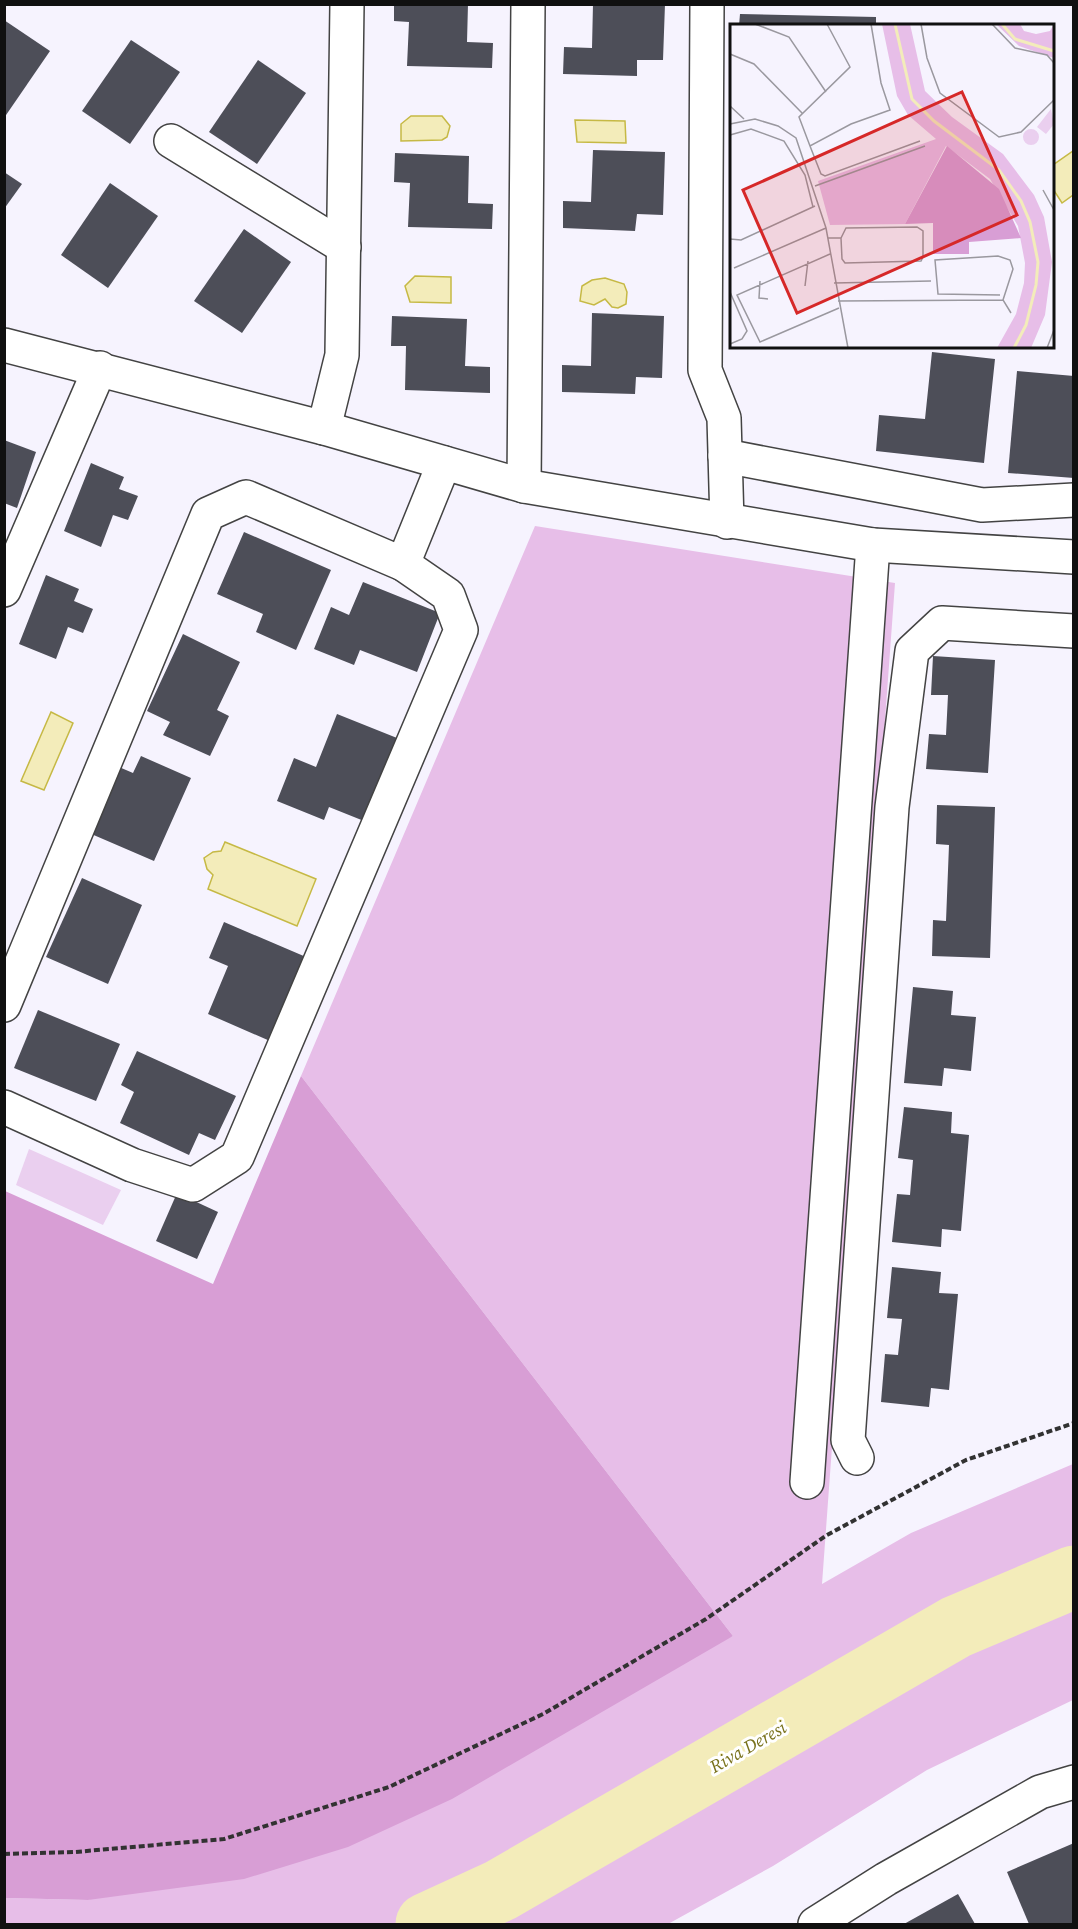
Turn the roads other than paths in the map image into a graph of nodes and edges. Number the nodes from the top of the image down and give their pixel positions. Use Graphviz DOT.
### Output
graph roads {
  1 [pos="347,4"];
  2 [pos="528,4"];
  3 [pos="707,4"];
  4 [pos="171,141"];
  5 [pos="344,247"];
  6 [pos="4,345"];
  7 [pos="100,368"];
  8 [pos="324,428"];
  9 [pos="725,456"];
  10 [pos="444,463"];
  11 [pos="524,486"];
  12 [pos="1074,500"];
  13 [pos="728,522"];
  14 [pos="873,545"];
  15 [pos="1074,557"];
  16 [pos="404,564"];
  17 [pos="4,590"];
  18 [pos="1074,631"];
  19 [pos="4,1005"];
  20 [pos="4,1107"];
  21 [pos="858,1458"];
  22 [pos="807,1482"];
  23 [pos="1074,1782"];
  24 [pos="815,1924"];
  1 -- 5 [label="street"];
  2 -- 11 [label="street"];
  3 -- 9 [label="street"];
  4 -- 5 [label="street"];
  5 -- 8 [label="street"];
  6 -- 7 [label="street"];
  7 -- 8 [label="street"];
  7 -- 17 [label="street"];
  8 -- 10 [label="street"];
  9 -- 12 [label="street"];
  9 -- 13 [label="street"];
  10 -- 11 [label="street"];
  10 -- 16 [label="street"];
  11 -- 13 [label="street"];
  13 -- 14 [label="street"];
  14 -- 15 [label="street"];
  14 -- 22 [label="street"];
  16 -- 19 [label="street"];
  16 -- 20 [label="street"];
  18 -- 21 [label="street"];
  23 -- 24 [label="street"];
}
